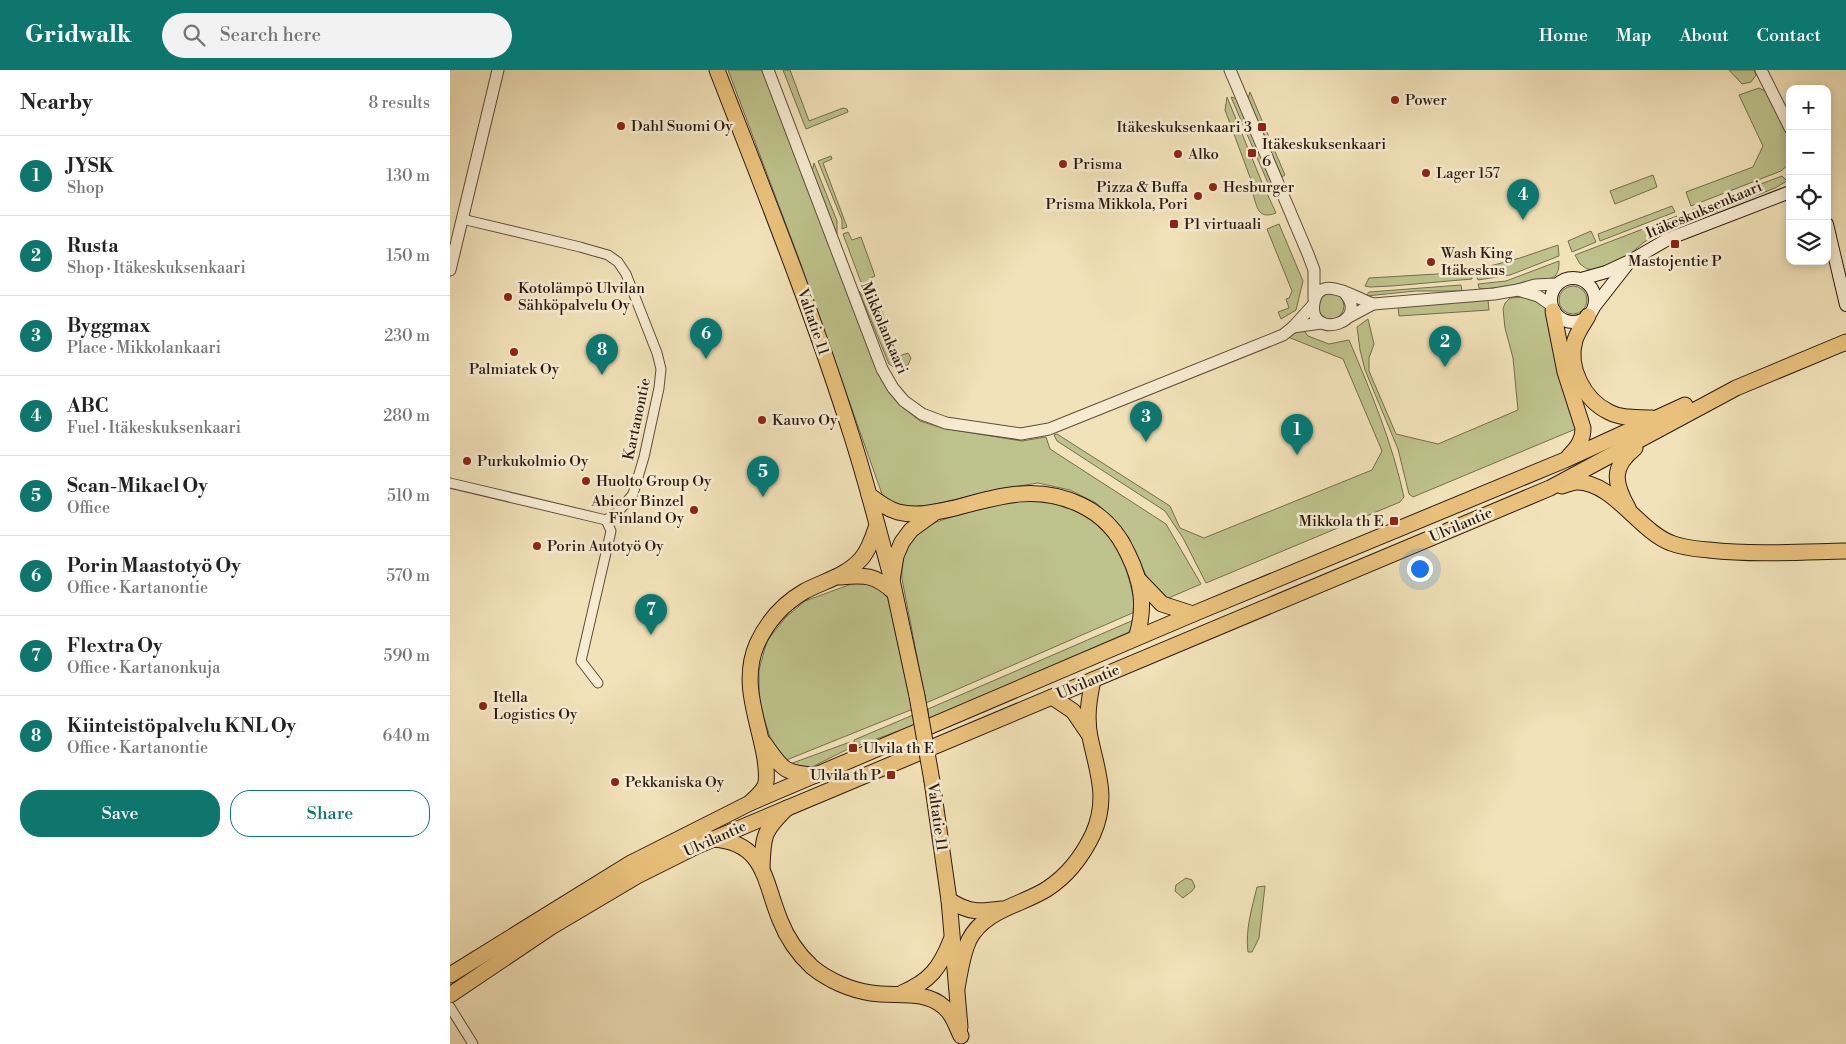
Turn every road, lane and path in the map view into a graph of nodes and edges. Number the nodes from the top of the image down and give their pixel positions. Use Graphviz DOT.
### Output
graph roads {
  1 [pos="498,70"];
  2 [pos="717,70"];
  3 [pos="768,70"];
  4 [pos="1230,70"];
  5 [pos="1761,70"];
  6 [pos="1786,120"];
  7 [pos="1786,194"];
  8 [pos="462,219"];
  9 [pos="1831,241"];
  10 [pos="1632,260"];
  11 [pos="450,270"];
  12 [pos="1314,270"];
  13 [pos="1581,279"];
  14 [pos="1557,284"];
  15 [pos="1338,289"];
  16 [pos="1518,290"];
  17 [pos="1314,302"];
  18 [pos="1373,304"];
  19 [pos="1846,305"];
  20 [pos="1552,308"];
  21 [pos="1591,312"];
  22 [pos="1347,318"];
  23 [pos="1321,323"];
  24 [pos="1293,327"];
  25 [pos="1846,342"];
  26 [pos="1655,425"];
  27 [pos="1565,460"];
  28 [pos="450,483"];
  29 [pos="1550,488"];
  30 [pos="869,495"];
  31 [pos="1630,512"];
  32 [pos="933,514"];
  33 [pos="606,520"];
  34 [pos="877,525"];
  35 [pos="1846,550"];
  36 [pos="836,577"];
  37 [pos="1138,579"];
  38 [pos="893,586"];
  39 [pos="1193,614"];
  40 [pos="1136,638"];
  41 [pos="1093,680"];
  42 [pos="598,683"];
  43 [pos="1052,697"];
  44 [pos="1090,736"];
  45 [pos="762,739"];
  46 [pos="816,775"];
  47 [pos="750,803"];
  48 [pos="787,808"];
  49 [pos="714,839"];
  50 [pos="762,869"];
  51 [pos="949,900"];
  52 [pos="1004,909"];
  53 [pos="953,937"];
  54 [pos="450,975"];
  55 [pos="957,988"];
  56 [pos="902,993"];
  57 [pos="450,994"];
  58 [pos="450,1007"];
  59 [pos="961,1040"];
  60 [pos="473,1044"];
  1 -- 8 [label="street"];
  2 -- 30 [label="main road, Valtatie 11"];
  3 -- 24 [label="street, Mikkolankaari"];
  4 -- 12 [label="street"];
  5 -- 6 [label="street"];
  7 -- 10 [label="main road, Itäkeskuksenkaari"];
  8 -- 11 [label="street"];
  8 -- 33 [label="street, Kartanontie"];
  9 -- 19 [label="main road"];
  10 -- 13 [label="main road, Itäkeskuksenkaari"];
  10 -- 21 [label="main road, Itäkeskuksenkaari"];
  12 -- 15 [label="street"];
  12 -- 17 [label="street"];
  13 -- 14 [label="main road"];
  13 -- 21 [label="main road"];
  14 -- 16 [label="street"];
  14 -- 20 [label="main road"];
  15 -- 17 [label="street"];
  15 -- 18 [label="street"];
  15 -- 22 [label="street"];
  16 -- 18 [label="street"];
  16 -- 20 [label="street"];
  17 -- 23 [label="street"];
  17 -- 24 [label="street, Mikkolankaari"];
  18 -- 22 [label="street"];
  20 -- 21 [label="main road"];
  20 -- 27 [label="main road"];
  21 -- 26 [label="main road"];
  22 -- 23 [label="street"];
  23 -- 24 [label="street, Mikkolankaari"];
  25 -- 26 [label="main road, Ulvilantie"];
  26 -- 27 [label="main road, Ulvilantie"];
  26 -- 29 [label="main road, Ulvilantie"];
  26 -- 31 [label="main road"];
  27 -- 39 [label="main road, Ulvilantie"];
  28 -- 33 [label="street"];
  29 -- 31 [label="main road"];
  29 -- 41 [label="main road, Ulvilantie"];
  30 -- 32 [label="main road"];
  30 -- 34 [label="main road, Valtatie 11"];
  31 -- 35 [label="main road"];
  32 -- 37 [label="main road"];
  32 -- 38 [label="main road"];
  33 -- 42 [label="street"];
  34 -- 36 [label="main road"];
  34 -- 38 [label="main road, Valtatie 11"];
  36 -- 38 [label="main road"];
  36 -- 45 [label="main road"];
  37 -- 39 [label="main road"];
  37 -- 40 [label="main road"];
  38 -- 51 [label="main road, Valtatie 11, bridge"];
  39 -- 40 [label="main road, Ulvilantie"];
  40 -- 46 [label="main road, Ulvilantie"];
  41 -- 43 [label="main road, Ulvilantie"];
  41 -- 44 [label="main road"];
  43 -- 44 [label="main road"];
  43 -- 48 [label="main road, Ulvilantie"];
  44 -- 52 [label="main road"];
  45 -- 46 [label="main road"];
  45 -- 47 [label="main road"];
  46 -- 47 [label="main road, Ulvilantie"];
  47 -- 54 [label="main road, Ulvilantie"];
  48 -- 49 [label="main road, Ulvilantie"];
  48 -- 50 [label="main road"];
  49 -- 50 [label="main road"];
  49 -- 57 [label="main road, Ulvilantie"];
  50 -- 56 [label="main road"];
  51 -- 52 [label="main road"];
  51 -- 53 [label="main road, Valtatie 11"];
  52 -- 55 [label="main road"];
  53 -- 55 [label="main road, Valtatie 11"];
  53 -- 56 [label="main road"];
  55 -- 59 [label="main road, Valtatie 11"];
  56 -- 59 [label="main road"];
  58 -- 60 [label="street"];
}
